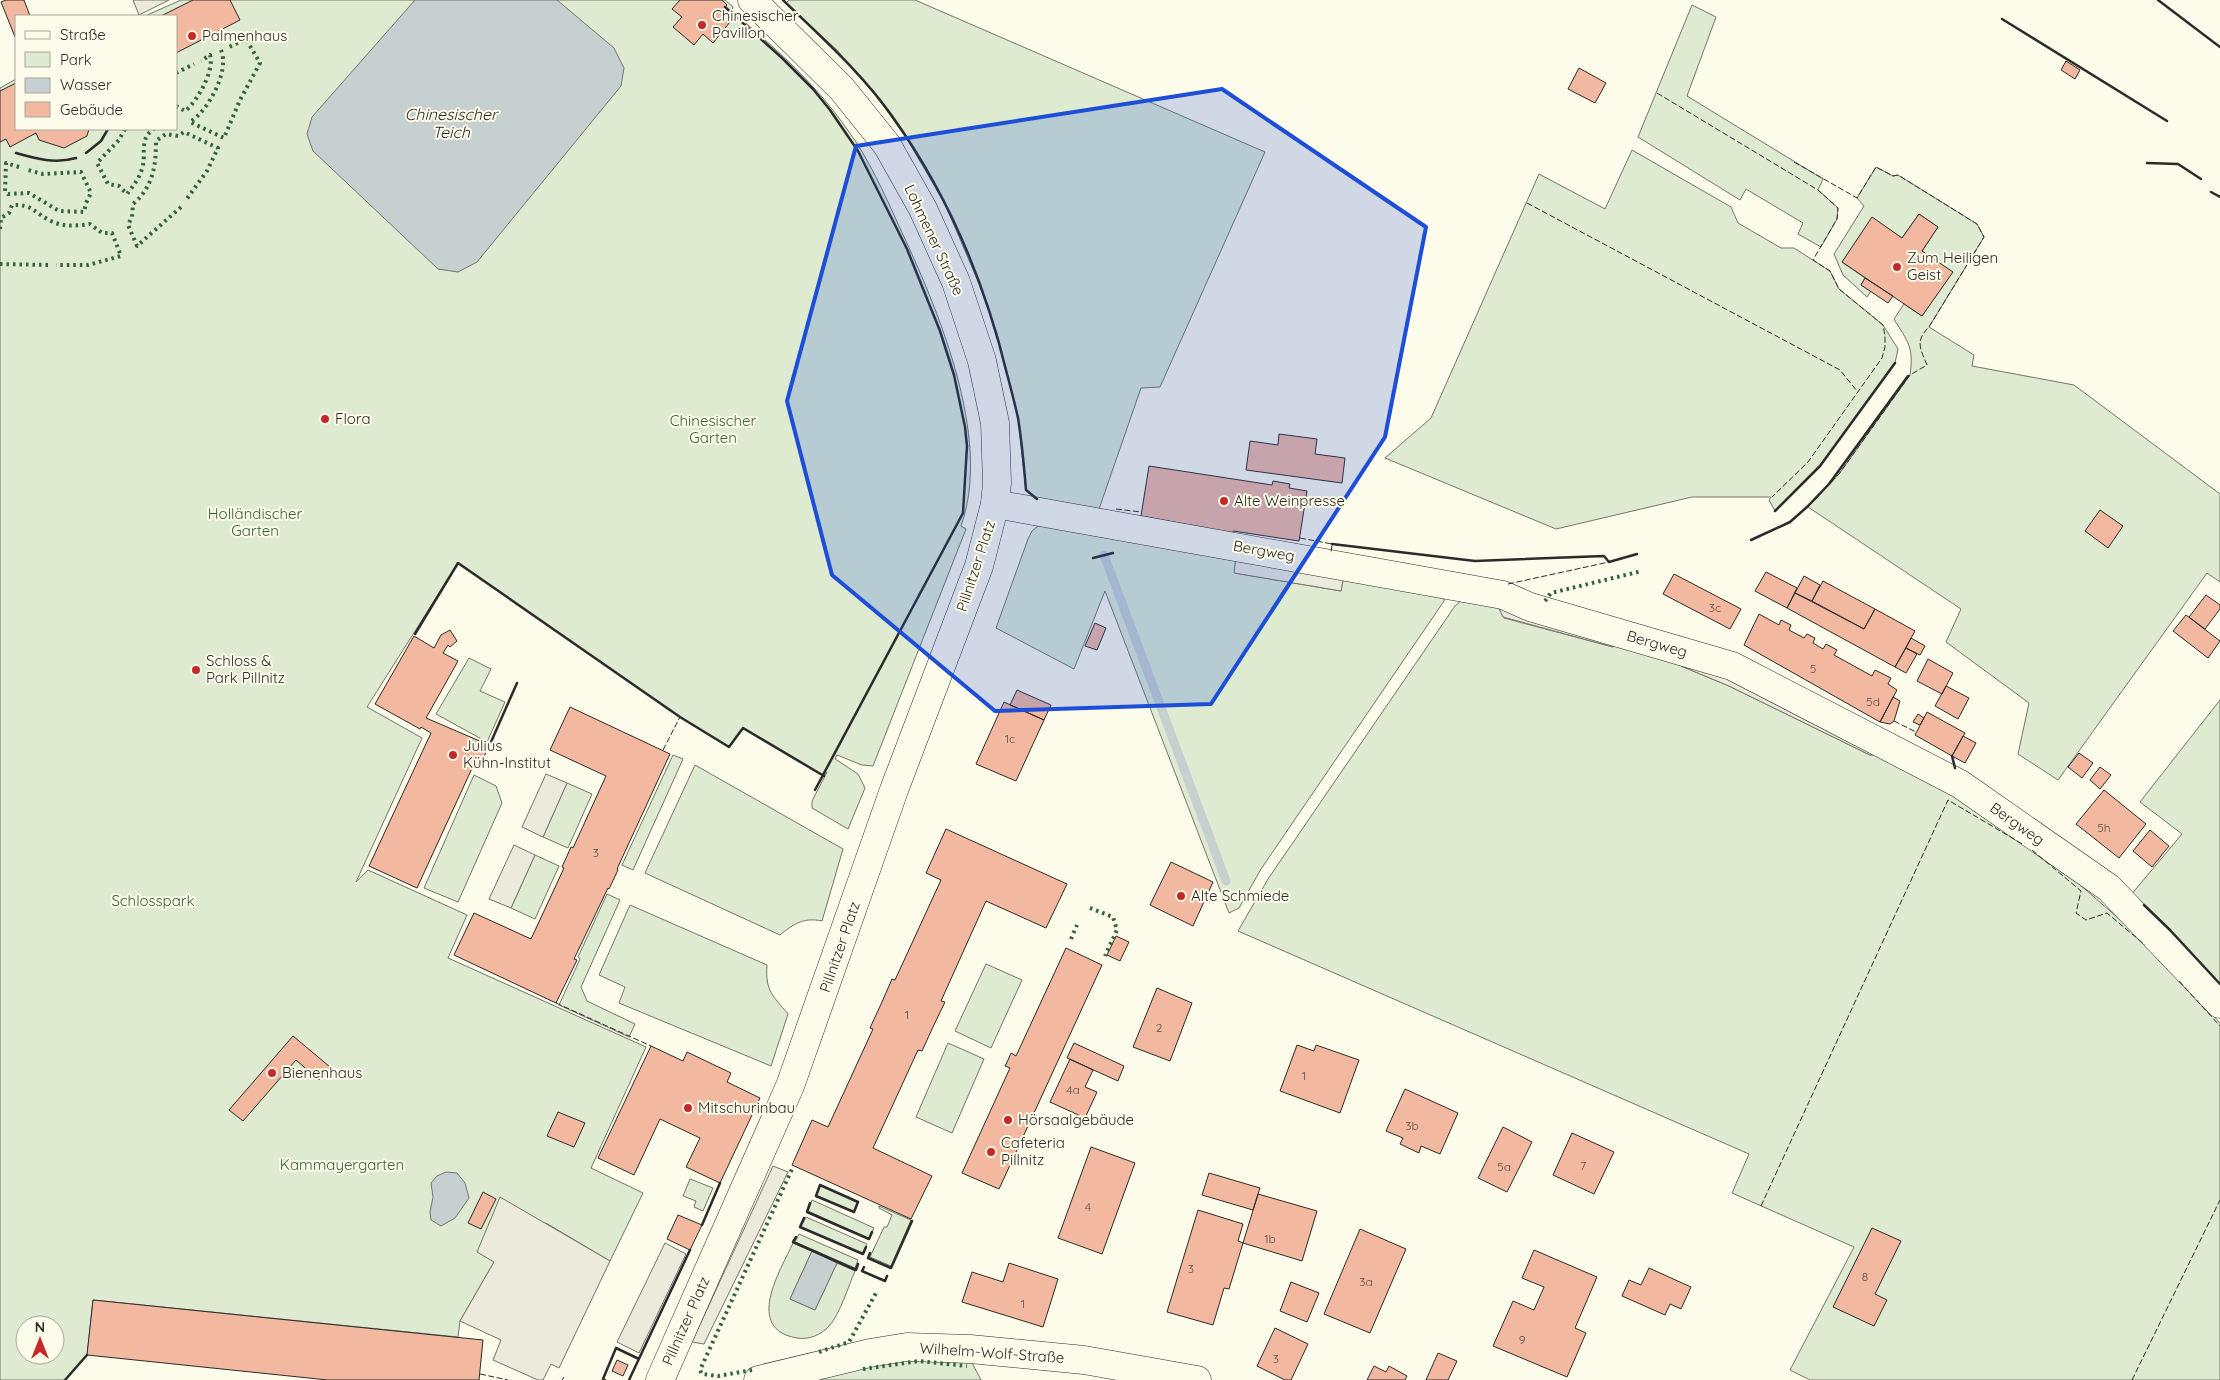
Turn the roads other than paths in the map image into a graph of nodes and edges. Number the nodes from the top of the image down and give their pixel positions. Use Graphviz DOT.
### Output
graph roads {
  1 [pos="752,0"];
  2 [pos="996,504"];
  3 [pos="2220,1004"];
  4 [pos="660,1380"];
  5 [pos="758,1380"];
  6 [pos="1197,1380"];
  1 -- 2 [label="street, Lohmener Straße"];
  2 -- 3 [label="street, Bergweg"];
  2 -- 4 [label="street, Pillnitzer Platz"];
  5 -- 6 [label="street, Wilhelm-Wolf-Straße"];
}
